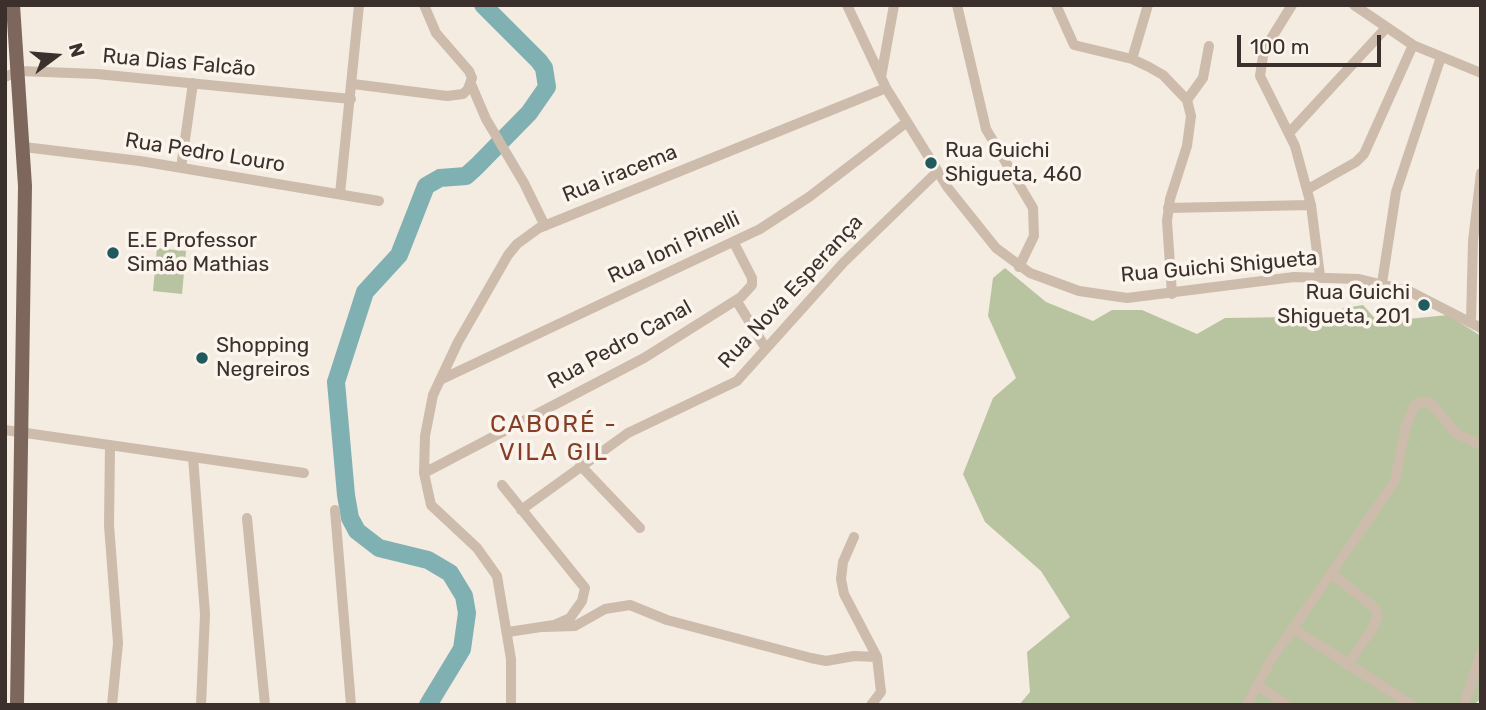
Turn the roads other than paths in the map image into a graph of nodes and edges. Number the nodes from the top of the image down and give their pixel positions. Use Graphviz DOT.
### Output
graph roads {
  1 [pos="13,5"];
  2 [pos="351,5"];
  3 [pos="424,5"];
  4 [pos="847,5"];
  5 [pos="894,5"];
  6 [pos="957,5"];
  7 [pos="1056,5"];
  8 [pos="1148,5"];
  9 [pos="1292,5"];
  10 [pos="1354,5"];
  11 [pos="359,6"];
  12 [pos="1386,28"];
  13 [pos="1413,45"];
  14 [pos="1209,46"];
  15 [pos="1441,57"];
  16 [pos="1132,59"];
  17 [pos="1481,73"];
  18 [pos="12,74"];
  19 [pos="193,83"];
  20 [pos="883,83"];
  21 [pos="353,84"];
  22 [pos="471,85"];
  23 [pos="351,99"];
  24 [pos="1187,100"];
  25 [pos="907,122"];
  26 [pos="1290,132"];
  27 [pos="24,147"];
  28 [pos="181,168"];
  29 [pos="937,172"];
  30 [pos="1481,173"];
  31 [pos="1308,189"];
  32 [pos="340,194"];
  33 [pos="379,201"];
  34 [pos="1311,205"];
  35 [pos="1168,208"];
  36 [pos="545,226"];
  37 [pos="734,243"];
  38 [pos="1019,267"];
  39 [pos="1320,276"];
  40 [pos="1382,283"];
  41 [pos="1172,294"];
  42 [pos="736,300"];
  43 [pos="1476,325"];
  44 [pos="765,347"];
  45 [pos="440,380"];
  46 [pos="5,430"];
  47 [pos="22,432"];
  48 [pos="1481,445"];
  49 [pos="110,446"];
  50 [pos="193,457"];
  51 [pos="580,465"];
  52 [pos="304,473"];
  53 [pos="424,473"];
  54 [pos="502,485"];
  55 [pos="335,510"];
  56 [pos="521,510"];
  57 [pos="247,518"];
  58 [pos="640,528"];
  59 [pos="854,537"];
  60 [pos="1331,573"];
  61 [pos="543,627"];
  62 [pos="1292,628"];
  63 [pos="508,632"];
  64 [pos="1481,652"];
  65 [pos="877,657"];
  66 [pos="1347,665"];
  67 [pos="1257,685"];
  68 [pos="17,705"];
  69 [pos="112,705"];
  70 [pos="201,705"];
  71 [pos="265,705"];
  72 [pos="351,705"];
  73 [pos="511,705"];
  74 [pos="871,705"];
  75 [pos="1247,705"];
  76 [pos="1287,705"];
  77 [pos="1412,705"];
  78 [pos="1464,705"];
  1 -- 18 [label="main road"];
  2 -- 11 [label="street"];
  3 -- 22 [label="street, Rua iracema"];
  4 -- 20 [label="street, Rua Guichi Shigueta"];
  5 -- 20 [label="street"];
  6 -- 38 [label="street"];
  7 -- 16 [label="street"];
  8 -- 16 [label="street"];
  9 -- 26 [label="street"];
  10 -- 12 [label="street"];
  11 -- 21 [label="street"];
  12 -- 13 [label="street"];
  12 -- 26 [label="street"];
  13 -- 15 [label="street"];
  13 -- 31 [label="street"];
  14 -- 24 [label="street"];
  15 -- 17 [label="street"];
  15 -- 40 [label="street"];
  16 -- 24 [label="street"];
  18 -- 19 [label="street, Rua Dias Falcão"];
  18 -- 27 [label="main road"];
  19 -- 23 [label="street, Rua Dias Falcão"];
  19 -- 28 [label="street"];
  20 -- 25 [label="street, Rua Guichi Shigueta"];
  20 -- 36 [label="street, Rua iracema"];
  21 -- 22 [label="street"];
  21 -- 23 [label="street"];
  22 -- 36 [label="street, Rua iracema"];
  23 -- 32 [label="street"];
  24 -- 35 [label="street"];
  25 -- 29 [label="street, Rua Guichi Shigueta"];
  25 -- 37 [label="street, Rua Ioni Pinelli"];
  26 -- 31 [label="street"];
  27 -- 28 [label="street, Rua Pedro Louro"];
  27 -- 47 [label="main road"];
  28 -- 32 [label="street, Rua Pedro Louro"];
  29 -- 38 [label="street, Rua Guichi Shigueta"];
  29 -- 44 [label="street, Rua Nova Esperança"];
  30 -- 43 [label="street"];
  31 -- 34 [label="street"];
  32 -- 33 [label="street, Rua Pedro Louro"];
  34 -- 35 [label="street"];
  34 -- 39 [label="street"];
  35 -- 41 [label="street"];
  36 -- 45 [label="street, Rua iracema"];
  37 -- 42 [label="street"];
  37 -- 45 [label="street, Rua Ioni Pinelli"];
  38 -- 41 [label="street, Rua Guichi Shigueta"];
  39 -- 40 [label="street, Rua Guichi Shigueta"];
  39 -- 41 [label="street, Rua Guichi Shigueta"];
  40 -- 43 [label="street, Rua Guichi Shigueta"];
  42 -- 44 [label="street"];
  42 -- 53 [label="street, Rua Pedro Canal"];
  44 -- 51 [label="street, Rua Nova Esperança"];
  45 -- 53 [label="street, Rua iracema"];
  46 -- 47 [label="street"];
  47 -- 49 [label="street"];
  47 -- 68 [label="main road"];
  48 -- 60 [label="street"];
  49 -- 50 [label="street"];
  49 -- 69 [label="street"];
  50 -- 52 [label="street"];
  50 -- 70 [label="street"];
  51 -- 56 [label="street, Rua Nova Esperança"];
  51 -- 58 [label="street"];
  53 -- 63 [label="street, Rua iracema"];
  54 -- 56 [label="street"];
  55 -- 72 [label="street"];
  56 -- 61 [label="street"];
  57 -- 71 [label="street"];
  59 -- 65 [label="street"];
  60 -- 62 [label="street"];
  60 -- 66 [label="street"];
  61 -- 63 [label="street"];
  61 -- 65 [label="street"];
  62 -- 66 [label="street"];
  62 -- 67 [label="street"];
  63 -- 73 [label="street, Rua iracema"];
  64 -- 78 [label="street"];
  65 -- 74 [label="street"];
  66 -- 77 [label="street"];
  67 -- 75 [label="street"];
  67 -- 76 [label="street"];
}
